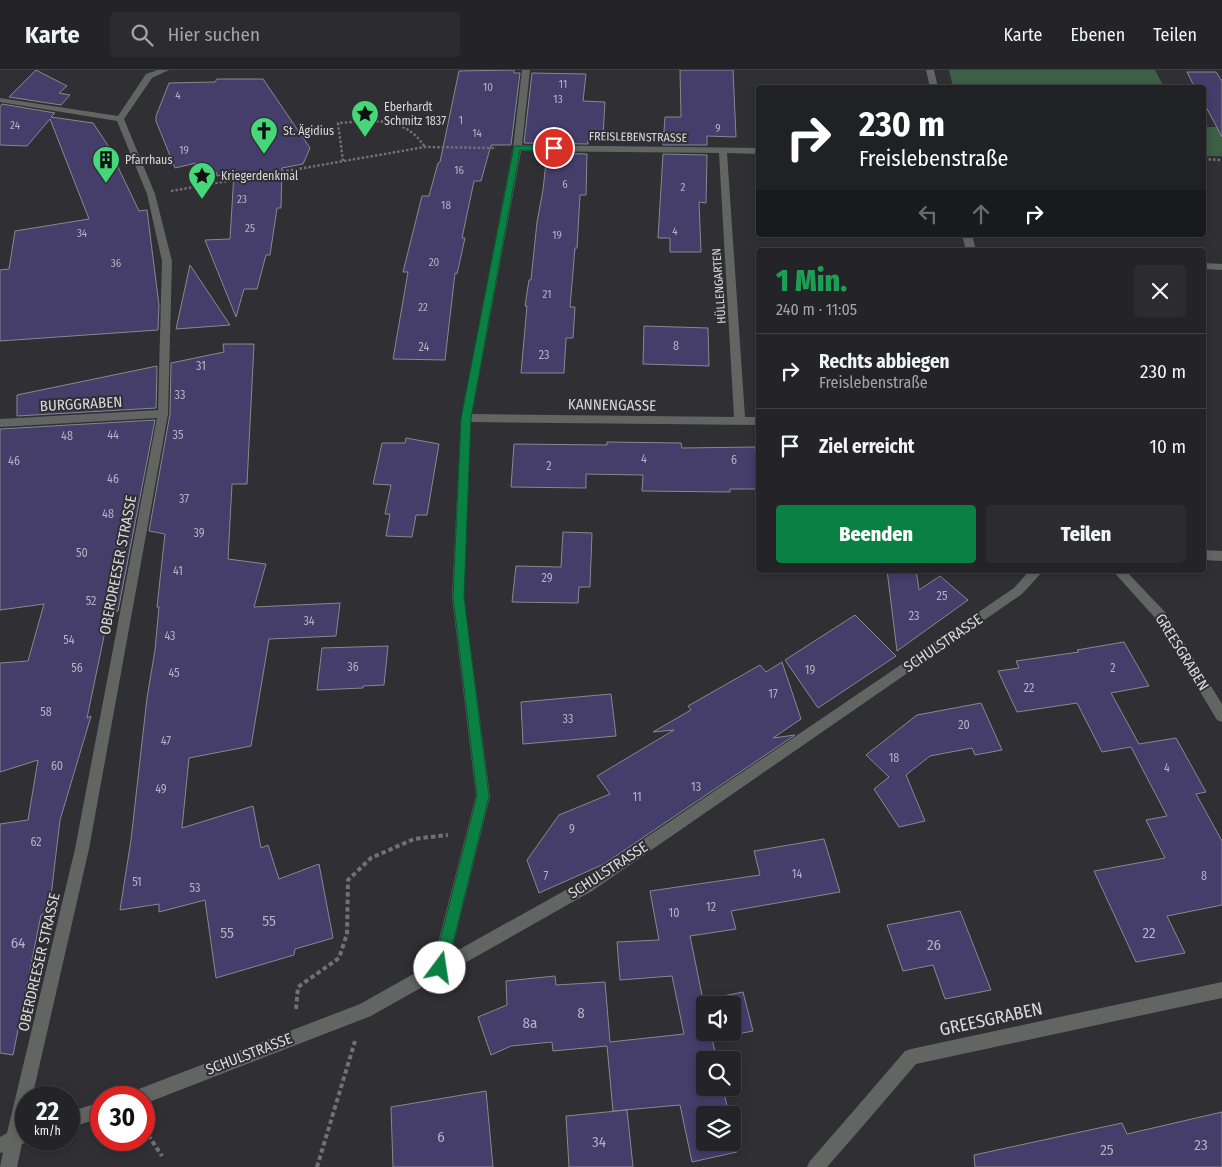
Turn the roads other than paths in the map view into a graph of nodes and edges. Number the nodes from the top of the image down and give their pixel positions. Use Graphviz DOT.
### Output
graph roads {
  1 [pos="526,70"];
  2 [pos="930,70"];
  3 [pos="159,71"];
  4 [pos="933,85"];
  5 [pos="0,100"];
  6 [pos="120,119"];
  7 [pos="517,148"];
  8 [pos="723,150"];
  9 [pos="756,151"];
  10 [pos="1206,266"];
  11 [pos="1222,267"];
  12 [pos="163,414"];
  13 [pos="466,418"];
  14 [pos="740,421"];
  15 [pos="756,421"];
  16 [pos="0,424"];
  17 [pos="1206,555"];
  18 [pos="1222,556"];
  19 [pos="1035,573"];
  20 [pos="1121,573"];
  21 [pos="1222,716"];
  22 [pos="440,968"];
  23 [pos="1222,990"];
  24 [pos="155,1091"];
  25 [pos="14,1139"];
  26 [pos="8,1167"];
  27 [pos="816,1167"];
  1 -- 7 [label="street"];
  2 -- 4 [label="street"];
  3 -- 6 [label="street"];
  5 -- 6 [label="street"];
  6 -- 12 [label="street, OBERDREESER STRASSE"];
  7 -- 8 [label="street, FREISLEBENSTRASSE"];
  7 -- 13 [label="street"];
  8 -- 9 [label="street, FREISLEBENSTRASSE"];
  8 -- 14 [label="street, HÜLLENGARTEN"];
  10 -- 11 [label="street"];
  12 -- 16 [label="street, BURGGRABEN"];
  12 -- 25 [label="street, OBERDREESER STRASSE"];
  13 -- 14 [label="street, KANNENGASSE"];
  13 -- 22 [label="street"];
  14 -- 15 [label="street, KANNENGASSE"];
  17 -- 18 [label="street"];
  19 -- 22 [label="street, SCHULSTRASSE"];
  20 -- 21 [label="street, GREESGRABEN"];
  22 -- 24 [label="street, SCHULSTRASSE"];
  23 -- 27 [label="street, GREESGRABEN"];
  25 -- 26 [label="street, OBERDREESER STRASSE"];
}
